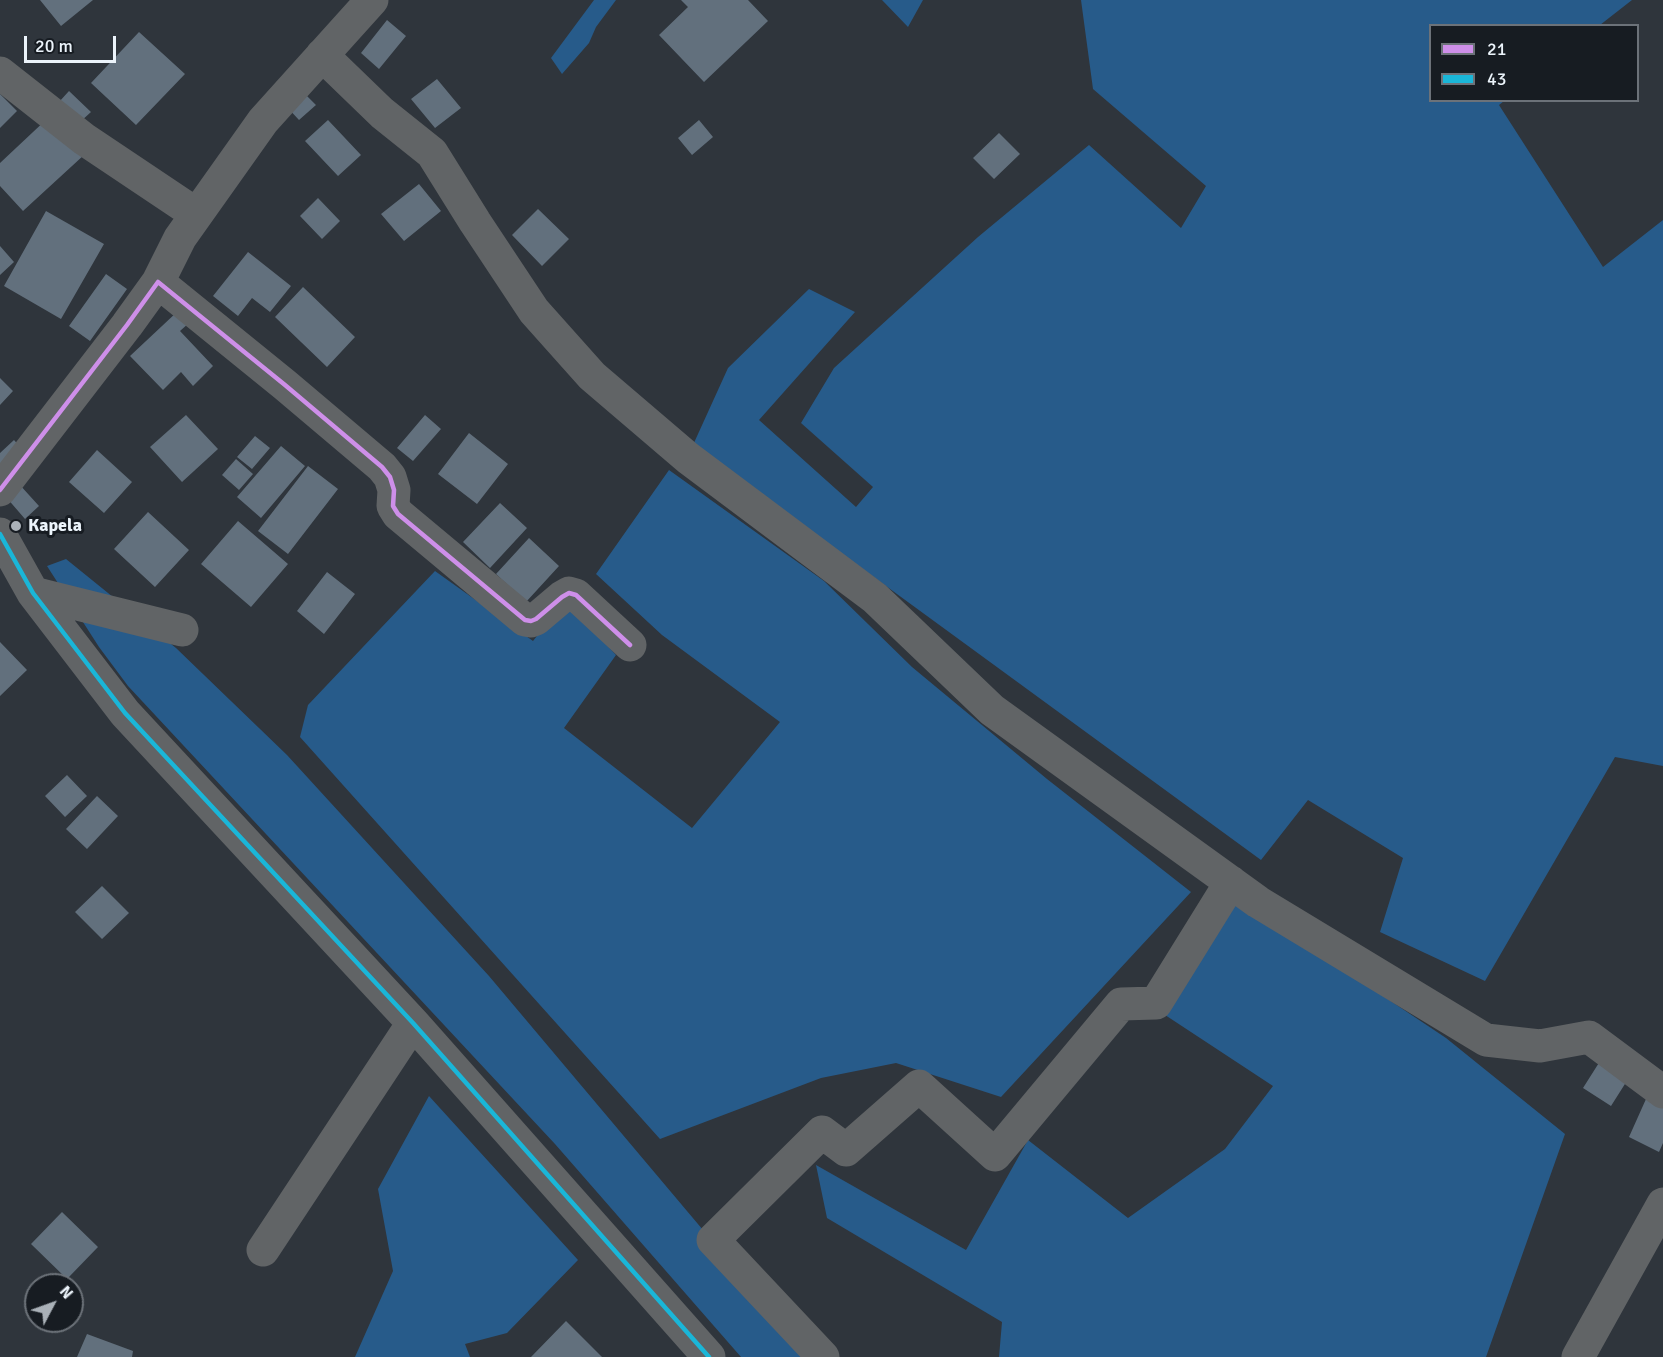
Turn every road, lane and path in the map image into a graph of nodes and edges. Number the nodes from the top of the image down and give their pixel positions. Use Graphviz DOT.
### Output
graph roads {
  1 [pos="372,0"];
  2 [pos="322,56"];
  3 [pos="0,73"];
  4 [pos="196,214"];
  5 [pos="158,282"];
  6 [pos="0,490"];
  7 [pos="0,534"];
  8 [pos="33,592"];
  9 [pos="182,630"];
  10 [pos="630,645"];
  11 [pos="1231,882"];
  12 [pos="413,1023"];
  13 [pos="1663,1092"];
  14 [pos="1663,1204"];
  15 [pos="263,1250"];
  16 [pos="709,1357"];
  17 [pos="823,1357"];
  18 [pos="1578,1357"];
  1 -- 2 [label="street"];
  2 -- 4 [label="street"];
  2 -- 11 [label="street"];
  3 -- 4 [label="street"];
  4 -- 5 [label="street"];
  5 -- 6 [label="street"];
  5 -- 10 [label="street"];
  7 -- 8 [label="street"];
  8 -- 9 [label="street"];
  8 -- 12 [label="street"];
  11 -- 13 [label="street"];
  11 -- 17 [label="street"];
  12 -- 15 [label="street"];
  12 -- 16 [label="street"];
  14 -- 18 [label="street"];
}
